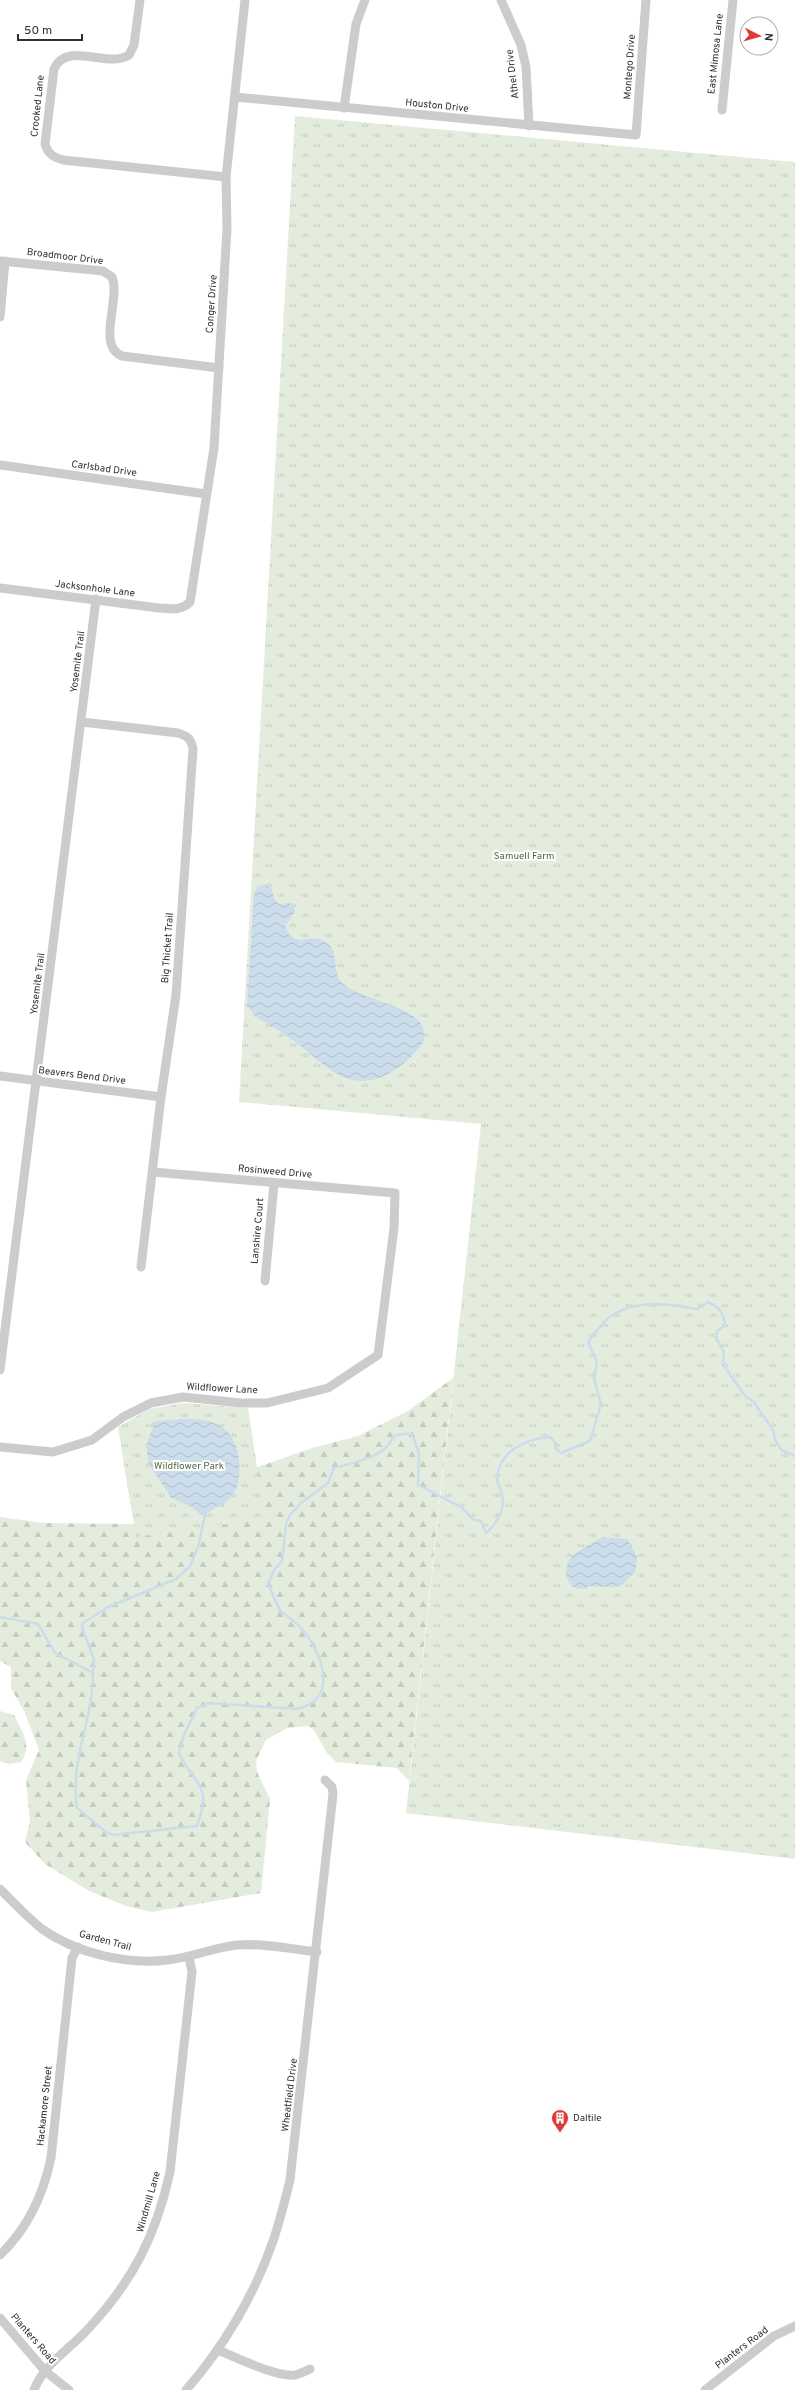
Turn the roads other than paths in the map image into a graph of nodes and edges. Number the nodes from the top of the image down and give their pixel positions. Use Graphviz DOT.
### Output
graph roads {
  1 [pos="140,0"];
  2 [pos="245,0"];
  3 [pos="365,0"];
  4 [pos="501,0"];
  5 [pos="646,0"];
  6 [pos="733,0"];
  7 [pos="235,97"];
  8 [pos="344,108"];
  9 [pos="722,110"];
  10 [pos="529,126"];
  11 [pos="636,135"];
  12 [pos="226,177"];
  13 [pos="3,261"];
  14 [pos="0,317"];
  15 [pos="219,368"];
  16 [pos="0,466"];
  17 [pos="206,494"];
  18 [pos="0,588"];
  19 [pos="96,600"];
  20 [pos="186,606"];
  21 [pos="82,722"];
  22 [pos="0,1076"];
  23 [pos="36,1081"];
  24 [pos="161,1097"];
  25 [pos="153,1172"];
  26 [pos="274,1184"];
  27 [pos="395,1193"];
  28 [pos="141,1267"];
  29 [pos="264,1281"];
  30 [pos="0,1370"];
  31 [pos="0,1447"];
  32 [pos="325,1780"];
  33 [pos="0,1889"];
  34 [pos="78,1947"];
  35 [pos="317,1952"];
  36 [pos="189,1956"];
  37 [pos="0,2255"];
  38 [pos="0,2318"];
  39 [pos="795,2326"];
  40 [pos="218,2350"];
  41 [pos="310,2369"];
  42 [pos="45,2371"];
  43 [pos="34,2390"];
  44 [pos="69,2390"];
  45 [pos="186,2390"];
  46 [pos="705,2390"];
  1 -- 12 [label="street, Crooked Lane"];
  2 -- 7 [label="street, Conger Drive"];
  3 -- 8 [label="street"];
  4 -- 10 [label="street, Athel Drive"];
  5 -- 11 [label="street, Montego Drive"];
  6 -- 9 [label="street, East Mimosa Lane"];
  7 -- 8 [label="street, Houston Drive"];
  7 -- 12 [label="street, Conger Drive"];
  8 -- 10 [label="street, Houston Drive"];
  10 -- 11 [label="street, Houston Drive"];
  12 -- 15 [label="street, Conger Drive"];
  13 -- 14 [label="street"];
  13 -- 15 [label="street, Broadmoor Drive"];
  15 -- 17 [label="street, Conger Drive"];
  16 -- 17 [label="street, Carlsbad Drive"];
  17 -- 20 [label="street, Conger Drive"];
  18 -- 19 [label="street, Jacksonhole Lane"];
  19 -- 20 [label="street, Jacksonhole Lane"];
  19 -- 21 [label="street, Yosemite Trail"];
  21 -- 23 [label="street, Yosemite Trail"];
  21 -- 24 [label="street, Big Thicket Trail"];
  22 -- 23 [label="street, Beavers Bend Drive"];
  23 -- 24 [label="street, Beavers Bend Drive"];
  23 -- 30 [label="street, Yosemite Trail"];
  24 -- 25 [label="street, Big Thicket Trail"];
  25 -- 26 [label="street, Rosinweed Drive"];
  25 -- 28 [label="street, Big Thicket Trail"];
  26 -- 27 [label="street, Rosinweed Drive"];
  26 -- 29 [label="street, Lanshire Court"];
  27 -- 31 [label="street, Wildflower Lane"];
  32 -- 35 [label="street, Wheatfield Drive"];
  33 -- 34 [label="street, Garden Trail"];
  34 -- 36 [label="street, Garden Trail"];
  34 -- 37 [label="street, Hackamore Street"];
  35 -- 36 [label="street, Garden Trail"];
  35 -- 40 [label="street, Wheatfield Drive"];
  36 -- 42 [label="street, Windmill Lane"];
  38 -- 42 [label="street, Planters Road"];
  39 -- 46 [label="street, Planters Road"];
  40 -- 41 [label="street"];
  40 -- 45 [label="street, Wheatfield Drive"];
  42 -- 43 [label="street, Windmill Lane"];
  42 -- 44 [label="street, Planters Road"];
}
